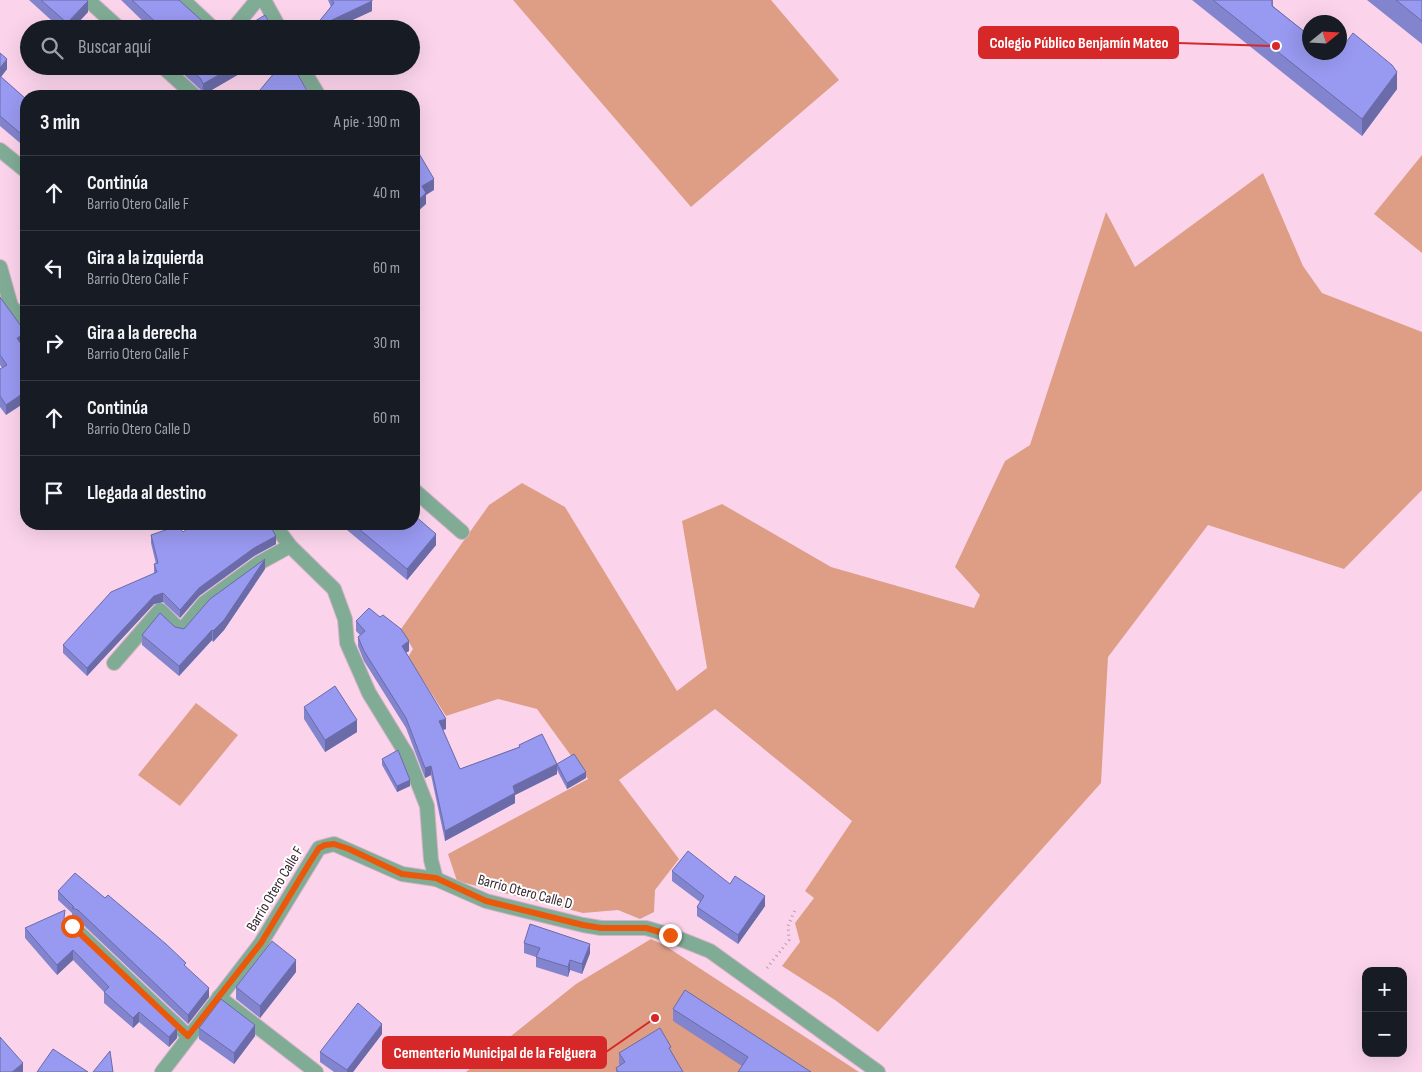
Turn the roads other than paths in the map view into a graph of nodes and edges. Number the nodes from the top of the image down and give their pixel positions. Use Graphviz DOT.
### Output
graph roads {
  1 [pos="88,0"];
  2 [pos="183,0"];
  3 [pos="257,0"];
  4 [pos="264,0"];
  5 [pos="110,20"];
  6 [pos="204,20"];
  7 [pos="240,20"];
  8 [pos="275,20"];
  9 [pos="172,75"];
  10 [pos="306,75"];
  11 [pos="188,90"];
  12 [pos="315,90"];
  13 [pos="2,156"];
  14 [pos="20,167"];
  15 [pos="0,267"];
  16 [pos="20,316"];
  17 [pos="420,495"];
  18 [pos="278,530"];
  19 [pos="462,532"];
  20 [pos="290,546"];
  21 [pos="114,663"];
  22 [pos="436,878"];
  23 [pos="72,926"];
  24 [pos="219,997"];
  25 [pos="188,1036"];
  26 [pos="162,1072"];
  27 [pos="316,1072"];
  28 [pos="878,1072"];
  1 -- 5 [label="street"];
  2 -- 6 [label="street"];
  3 -- 7 [label="street"];
  4 -- 8 [label="street"];
  9 -- 11 [label="street"];
  10 -- 12 [label="street"];
  13 -- 14 [label="street"];
  15 -- 16 [label="street"];
  17 -- 19 [label="street"];
  18 -- 20 [label="street"];
  20 -- 21 [label="street"];
  20 -- 22 [label="street"];
  22 -- 24 [label="street, Barrio Otero Calle F"];
  22 -- 28 [label="street, Barrio Otero Calle D"];
  23 -- 25 [label="street"];
  24 -- 25 [label="street, Barrio Otero Calle F"];
  24 -- 27 [label="street"];
  25 -- 26 [label="street, Barrio Otero Calle F"];
}
